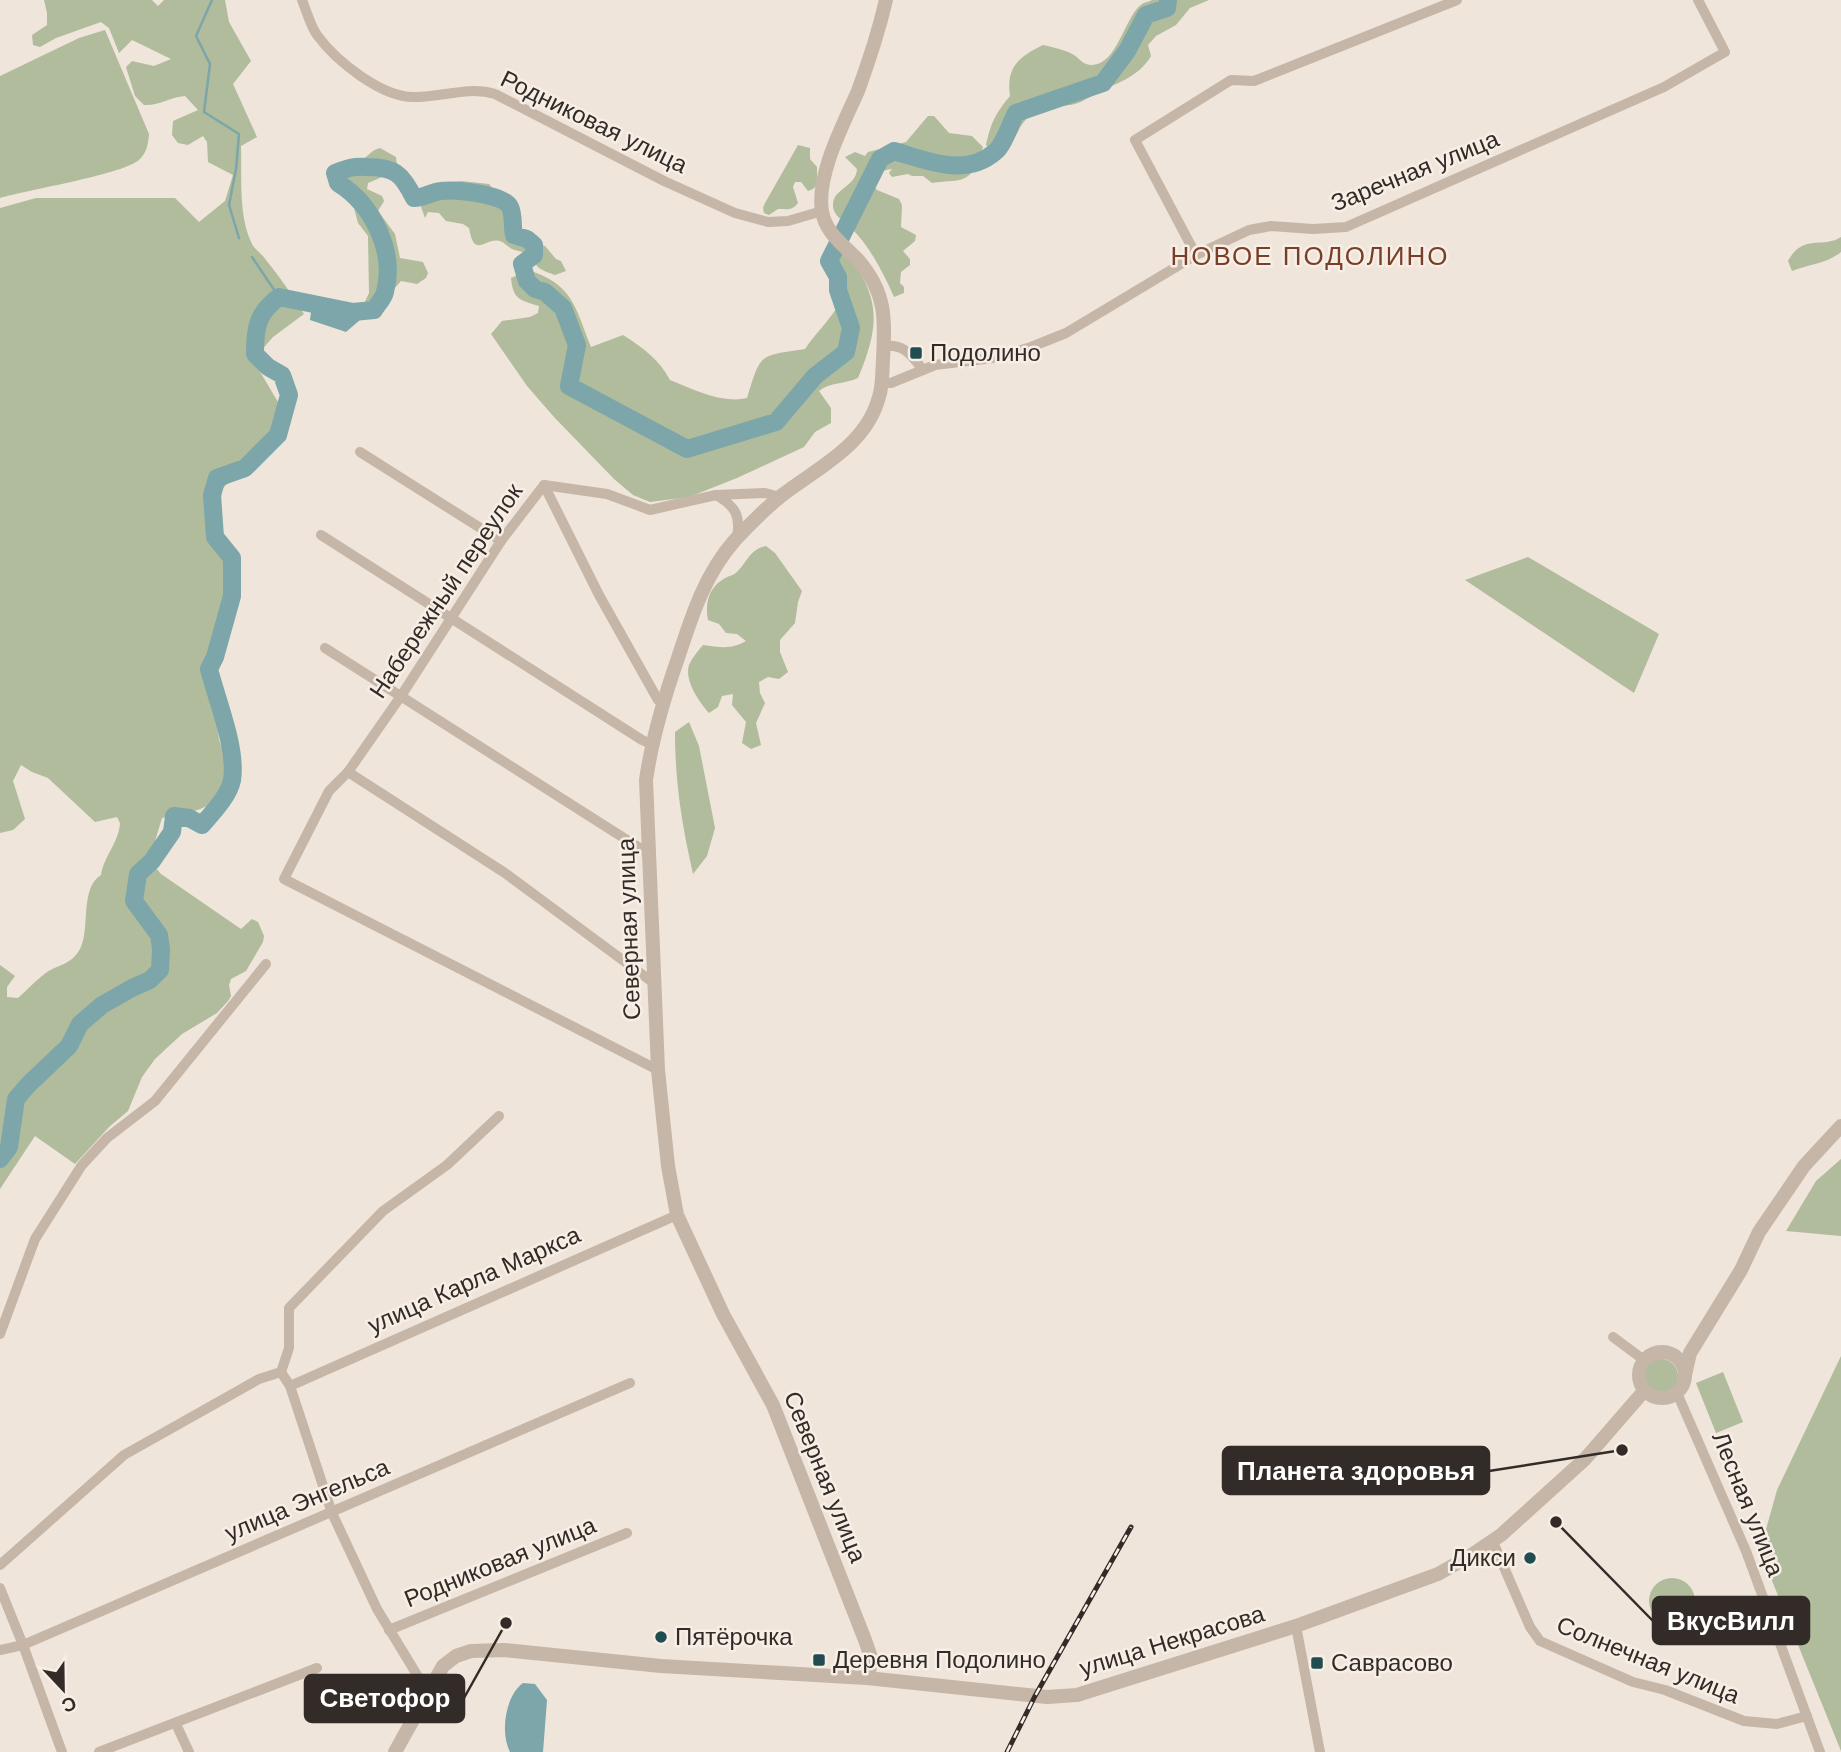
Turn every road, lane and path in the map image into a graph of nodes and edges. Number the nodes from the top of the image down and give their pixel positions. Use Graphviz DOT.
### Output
graph roads {
  1 [pos="303,0"];
  2 [pos="886,0"];
  3 [pos="1457,0"];
  4 [pos="1698,0"];
  5 [pos="822,211"];
  6 [pos="1196,255"];
  7 [pos="884,346"];
  8 [pos="923,370"];
  9 [pos="881,383"];
  10 [pos="360,452"];
  11 [pos="544,485"];
  12 [pos="716,495"];
  13 [pos="780,497"];
  14 [pos="321,535"];
  15 [pos="737,537"];
  16 [pos="501,541"];
  17 [pos="450,618"];
  18 [pos="325,648"];
  19 [pos="401,696"];
  20 [pos="662,704"];
  21 [pos="651,744"];
  22 [pos="348,772"];
  23 [pos="649,854"];
  24 [pos="266,964"];
  25 [pos="655,984"];
  26 [pos="658,1070"];
  27 [pos="499,1116"];
  28 [pos="1841,1126"];
  29 [pos="677,1215"];
  30 [pos="0,1334"];
  31 [pos="1701,1334"];
  32 [pos="1614,1337"];
  33 [pos="1669,1353"];
  34 [pos="1644,1360"];
  35 [pos="281,1372"];
  36 [pos="1685,1375"];
  37 [pos="630,1383"];
  38 [pos="290,1386"];
  39 [pos="1644,1391"];
  40 [pos="1677,1392"];
  41 [pos="332,1513"];
  42 [pos="626,1533"];
  43 [pos="1493,1542"];
  44 [pos="0,1565"];
  45 [pos="0,1588"];
  46 [pos="1296,1626"];
  47 [pos="388,1630"];
  48 [pos="23,1645"];
  49 [pos="0,1650"];
  50 [pos="317,1668"];
  51 [pos="867,1678"];
  52 [pos="428,1693"];
  53 [pos="1807,1716"];
  54 [pos="176,1724"];
  55 [pos="62,1752"];
  56 [pos="99,1752"];
  57 [pos="189,1752"];
  58 [pos="395,1752"];
  59 [pos="1320,1752"];
  60 [pos="1820,1752"];
  1 -- 5 [label="street, Родниковая улица"];
  2 -- 5 [label="street"];
  3 -- 6 [label="street"];
  4 -- 6 [label="street, Заречная улица"];
  5 -- 7 [label="street, Северная улица"];
  6 -- 8 [label="street, Заречная улица"];
  7 -- 8 [label="street"];
  7 -- 9 [label="street, Северная улица"];
  8 -- 9 [label="street, Заречная улица"];
  9 -- 13 [label="street, Северная улица"];
  10 -- 16 [label="street"];
  11 -- 12 [label="street, Набережный переулок"];
  11 -- 16 [label="street, Набережный переулок"];
  11 -- 20 [label="street"];
  12 -- 13 [label="street, Набережный переулок"];
  12 -- 15 [label="street"];
  13 -- 15 [label="street, Северная улица"];
  14 -- 17 [label="street"];
  15 -- 20 [label="street, Северная улица"];
  16 -- 17 [label="street, Набережный переулок"];
  17 -- 19 [label="street, Набережный переулок"];
  17 -- 21 [label="street"];
  18 -- 19 [label="street"];
  19 -- 22 [label="street, Набережный переулок"];
  19 -- 23 [label="street"];
  20 -- 21 [label="street, Северная улица"];
  21 -- 23 [label="street, Северная улица"];
  22 -- 25 [label="street"];
  22 -- 26 [label="street, Набережный переулок"];
  23 -- 25 [label="street, Северная улица"];
  24 -- 30 [label="street"];
  25 -- 26 [label="street, Северная улица"];
  26 -- 29 [label="street, Северная улица"];
  27 -- 35 [label="street"];
  28 -- 31 [label="street"];
  29 -- 38 [label="street, улица Карла Маркса"];
  29 -- 51 [label="street, Северная улица"];
  31 -- 33 [label="street"];
  31 -- 36 [label="street"];
  32 -- 34 [label="street"];
  33 -- 34 [label="street"];
  33 -- 36 [label="street"];
  34 -- 39 [label="street"];
  35 -- 38 [label="street"];
  35 -- 44 [label="street"];
  36 -- 40 [label="street"];
  37 -- 41 [label="street, улица Энгельса"];
  38 -- 41 [label="street"];
  39 -- 40 [label="street"];
  39 -- 43 [label="street, улица Некрасова"];
  40 -- 53 [label="street, Лесная улица"];
  41 -- 47 [label="street"];
  41 -- 48 [label="street, улица Энгельса"];
  42 -- 47 [label="street, Родниковая улица"];
  43 -- 46 [label="street, улица Некрасова"];
  43 -- 53 [label="street, Солнечная улица"];
  45 -- 48 [label="street"];
  46 -- 51 [label="street, улица Некрасова"];
  46 -- 59 [label="street"];
  47 -- 52 [label="street"];
  48 -- 49 [label="street, улица Энгельса"];
  48 -- 55 [label="street"];
  50 -- 54 [label="street"];
  51 -- 52 [label="street, улица Некрасова"];
  52 -- 58 [label="street, улица Некрасова"];
  53 -- 60 [label="street, Лесная улица"];
  54 -- 56 [label="street"];
  54 -- 57 [label="street"];
}
